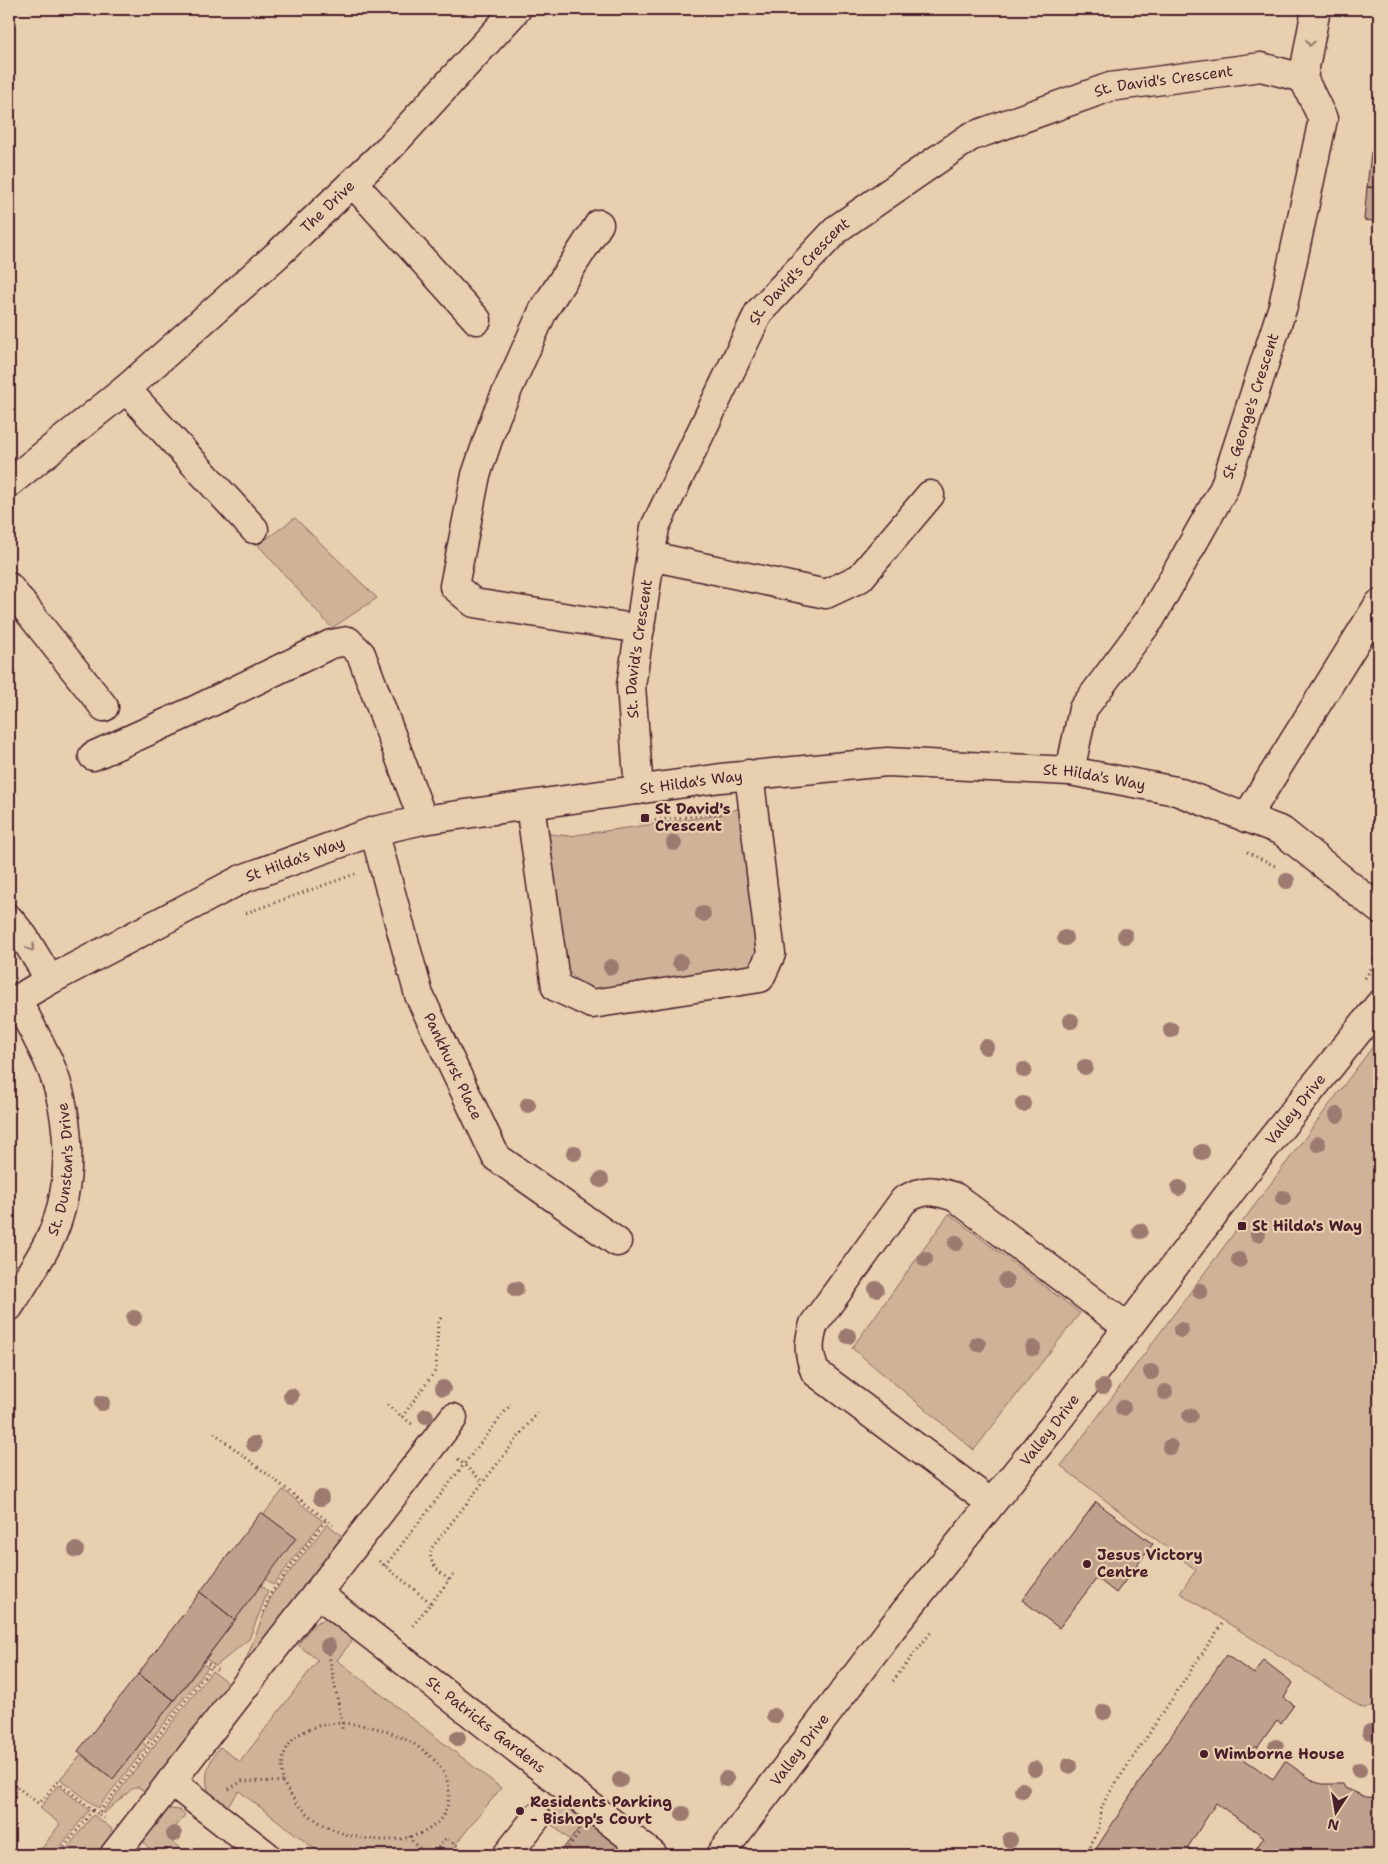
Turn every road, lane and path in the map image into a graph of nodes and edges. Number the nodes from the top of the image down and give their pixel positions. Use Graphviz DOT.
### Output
graph roads {
  1 [pos="517,9"];
  2 [pos="1316,9"];
  3 [pos="1303,78"];
  4 [pos="353,183"];
  5 [pos="599,224"];
  6 [pos="477,320"];
  7 [pos="126,389"];
  8 [pos="9,482"];
  9 [pos="930,495"];
  10 [pos="254,528"];
  11 [pos="651,556"];
  12 [pos="9,587"];
  13 [pos="1379,604"];
  14 [pos="640,629"];
  15 [pos="104,707"];
  16 [pos="93,756"];
  17 [pos="1070,771"];
  18 [pos="750,786"];
  19 [pos="639,790"];
  20 [pos="530,806"];
  21 [pos="1246,818"];
  22 [pos="423,820"];
  23 [pos="631,824"];
  24 [pos="374,831"];
  25 [pos="1243,850"];
  26 [pos="383,865"];
  27 [pos="1282,870"];
  28 [pos="1379,909"];
  29 [pos="244,914"];
  30 [pos="9,919"];
  31 [pos="1369,933"];
  32 [pos="50,980"];
  33 [pos="1362,982"];
  34 [pos="13,1001"];
  35 [pos="1379,1005"];
  36 [pos="617,1242"];
  37 [pos="9,1307"];
  38 [pos="443,1315"];
  39 [pos="1127,1327"];
  40 [pos="511,1404"];
  41 [pos="387,1406"];
  42 [pos="537,1413"];
  43 [pos="402,1417"];
  44 [pos="453,1418"];
  45 [pos="412,1424"];
  46 [pos="214,1433"];
  47 [pos="464,1464"];
  48 [pos="483,1482"];
  49 [pos="992,1503"];
  50 [pos="356,1543"];
  51 [pos="385,1566"];
  52 [pos="453,1575"];
  53 [pos="449,1580"];
  54 [pos="317,1593"];
  55 [pos="431,1603"];
  56 [pos="1224,1621"];
  57 [pos="392,1652"];
  58 [pos="204,1661"];
  59 [pos="212,1666"];
  60 [pos="217,1670"];
  61 [pos="342,1723"];
  62 [pos="342,1731"];
  63 [pos="144,1739"];
  64 [pos="151,1745"];
  65 [pos="9,1781"];
  66 [pos="171,1781"];
  67 [pos="283,1782"];
  68 [pos="93,1810"];
  69 [pos="208,1811"];
  70 [pos="98,1814"];
  71 [pos="536,1818"];
  72 [pos="410,1836"];
  73 [pos="119,1848"];
  74 [pos="58,1855"];
  75 [pos="266,1855"];
  76 [pos="470,1855"];
  77 [pos="507,1855"];
  78 [pos="653,1855"];
  79 [pos="720,1855"];
  80 [pos="1103,1855"];
  1 -- 4 [label="street, The Drive"];
  2 -- 3 [label="street, one-way"];
  3 -- 11 [label="street, St. David's Crescent"];
  3 -- 17 [label="street, St. George's Crescent"];
  4 -- 6 [label="street"];
  4 -- 7 [label="street, The Drive"];
  5 -- 14 [label="street"];
  7 -- 8 [label="street, The Drive"];
  7 -- 10 [label="street"];
  9 -- 11 [label="street"];
  11 -- 14 [label="street, St. David's Crescent"];
  12 -- 15 [label="street"];
  13 -- 21 [label="street"];
  14 -- 19 [label="street, St. David's Crescent"];
  16 -- 22 [label="street"];
  17 -- 18 [label="street, St Hilda's Way"];
  17 -- 21 [label="street, St Hilda's Way"];
  18 -- 19 [label="street, St Hilda's Way"];
  18 -- 20 [label="street"];
  18 -- 23 [label="path"];
  19 -- 20 [label="street, St Hilda's Way"];
  20 -- 22 [label="street, St Hilda's Way"];
  21 -- 28 [label="street, St Hilda's Way"];
  22 -- 24 [label="street, St Hilda's Way"];
  24 -- 26 [label="street, Pankhurst Place"];
  24 -- 32 [label="street, St Hilda's Way"];
  25 -- 27 [label="path"];
  26 -- 29 [label="path"];
  26 -- 36 [label="street, Pankhurst Place"];
  30 -- 32 [label="street, one-way"];
  31 -- 33 [label="path"];
  32 -- 34 [label="street, St Hilda's Way"];
  34 -- 37 [label="street, St. Dunstan's Drive"];
  35 -- 39 [label="street, Valley Drive"];
  38 -- 43 [label="path"];
  39 -- 49 [label="street, Valley Drive"];
  39 -- 49 [label="street"];
  40 -- 47 [label="path"];
  41 -- 43 [label="path"];
  42 -- 48 [label="path"];
  43 -- 45 [label="path"];
  44 -- 50 [label="street"];
  46 -- 50 [label="path"];
  47 -- 48 [label="path"];
  47 -- 51 [label="path"];
  48 -- 53 [label="path"];
  49 -- 79 [label="street, Valley Drive"];
  50 -- 51 [label="path"];
  50 -- 54 [label="street"];
  51 -- 55 [label="path"];
  52 -- 53 [label="path"];
  53 -- 55 [label="path"];
  54 -- 57 [label="street, St. Patricks Gardens"];
  54 -- 61 [label="path"];
  54 -- 66 [label="street"];
  55 -- 57 [label="path"];
  56 -- 80 [label="path"];
  57 -- 78 [label="street, St. Patricks Gardens"];
  58 -- 59 [label="path"];
  59 -- 60 [label="path"];
  59 -- 64 [label="path"];
  61 -- 62 [label="path"];
  61 -- 67 [label="path"];
  61 -- 72 [label="path"];
  63 -- 64 [label="path"];
  64 -- 70 [label="path"];
  65 -- 68 [label="path"];
  66 -- 69 [label="street"];
  66 -- 73 [label="street"];
  67 -- 69 [label="path"];
  67 -- 72 [label="path"];
  68 -- 70 [label="path"];
  68 -- 74 [label="path"];
  69 -- 75 [label="street"];
  70 -- 73 [label="path"];
  71 -- 77 [label="street"];
  72 -- 76 [label="path"];
}
